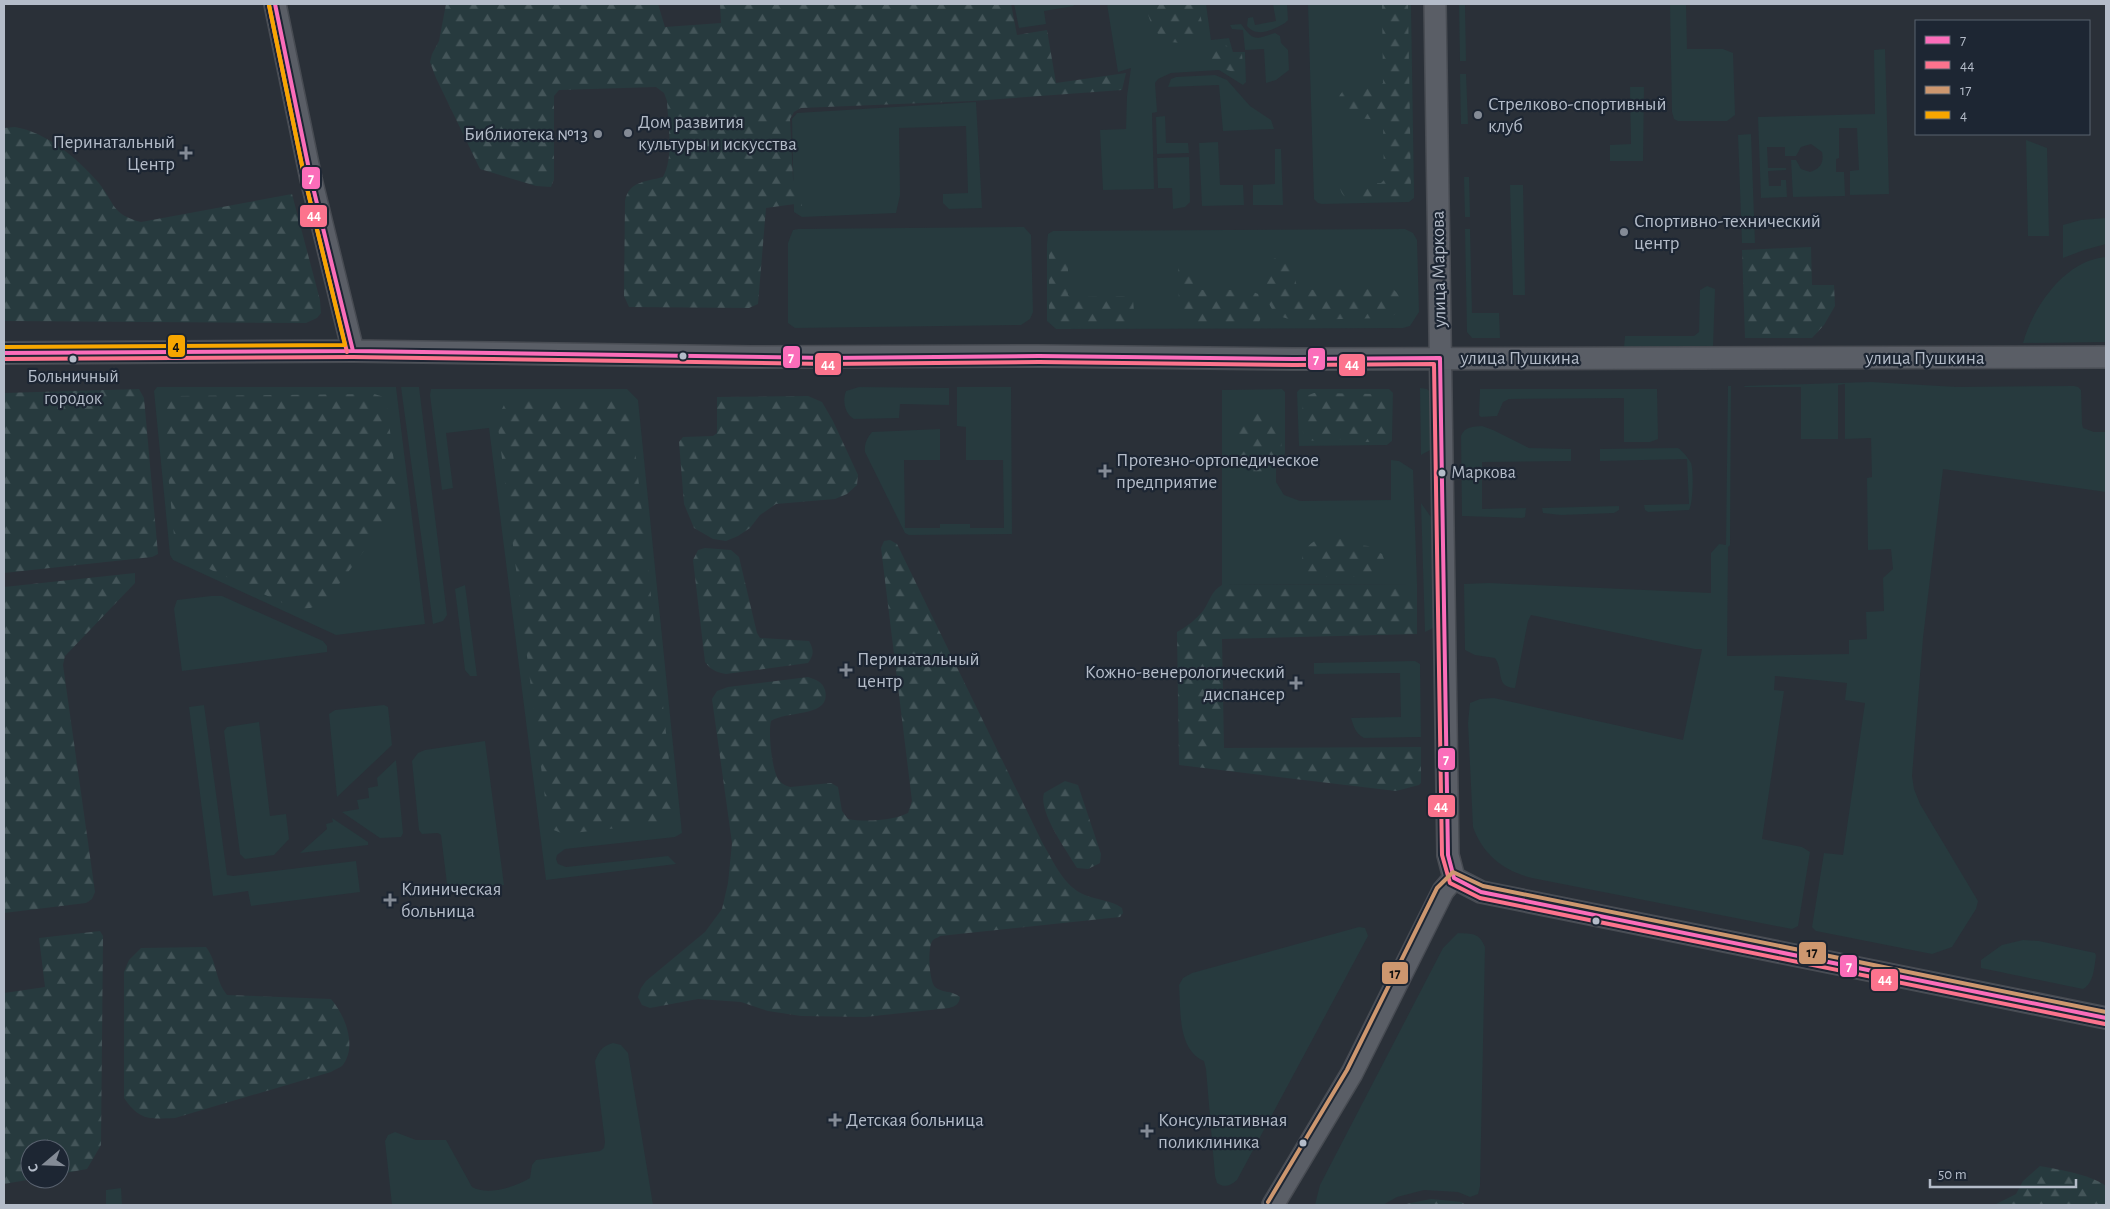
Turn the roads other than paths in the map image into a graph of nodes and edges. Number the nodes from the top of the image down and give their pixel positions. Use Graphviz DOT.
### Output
graph roads {
  1 [pos="275,4"];
  2 [pos="1435,4"];
  3 [pos="353,352"];
  4 [pos="4,353"];
  5 [pos="2106,357"];
  6 [pos="1440,358"];
  7 [pos="1454,878"];
  8 [pos="2106,1018"];
  9 [pos="1273,1205"];
  1 -- 3 [label="street"];
  2 -- 6 [label="street, улица Маркова"];
  3 -- 4 [label="street, улица Пушкина"];
  3 -- 6 [label="street, улица Пушкина"];
  5 -- 6 [label="street, улица Пушкина"];
  6 -- 7 [label="street, улица Маркова"];
  7 -- 8 [label="street"];
  7 -- 9 [label="street"];
}
